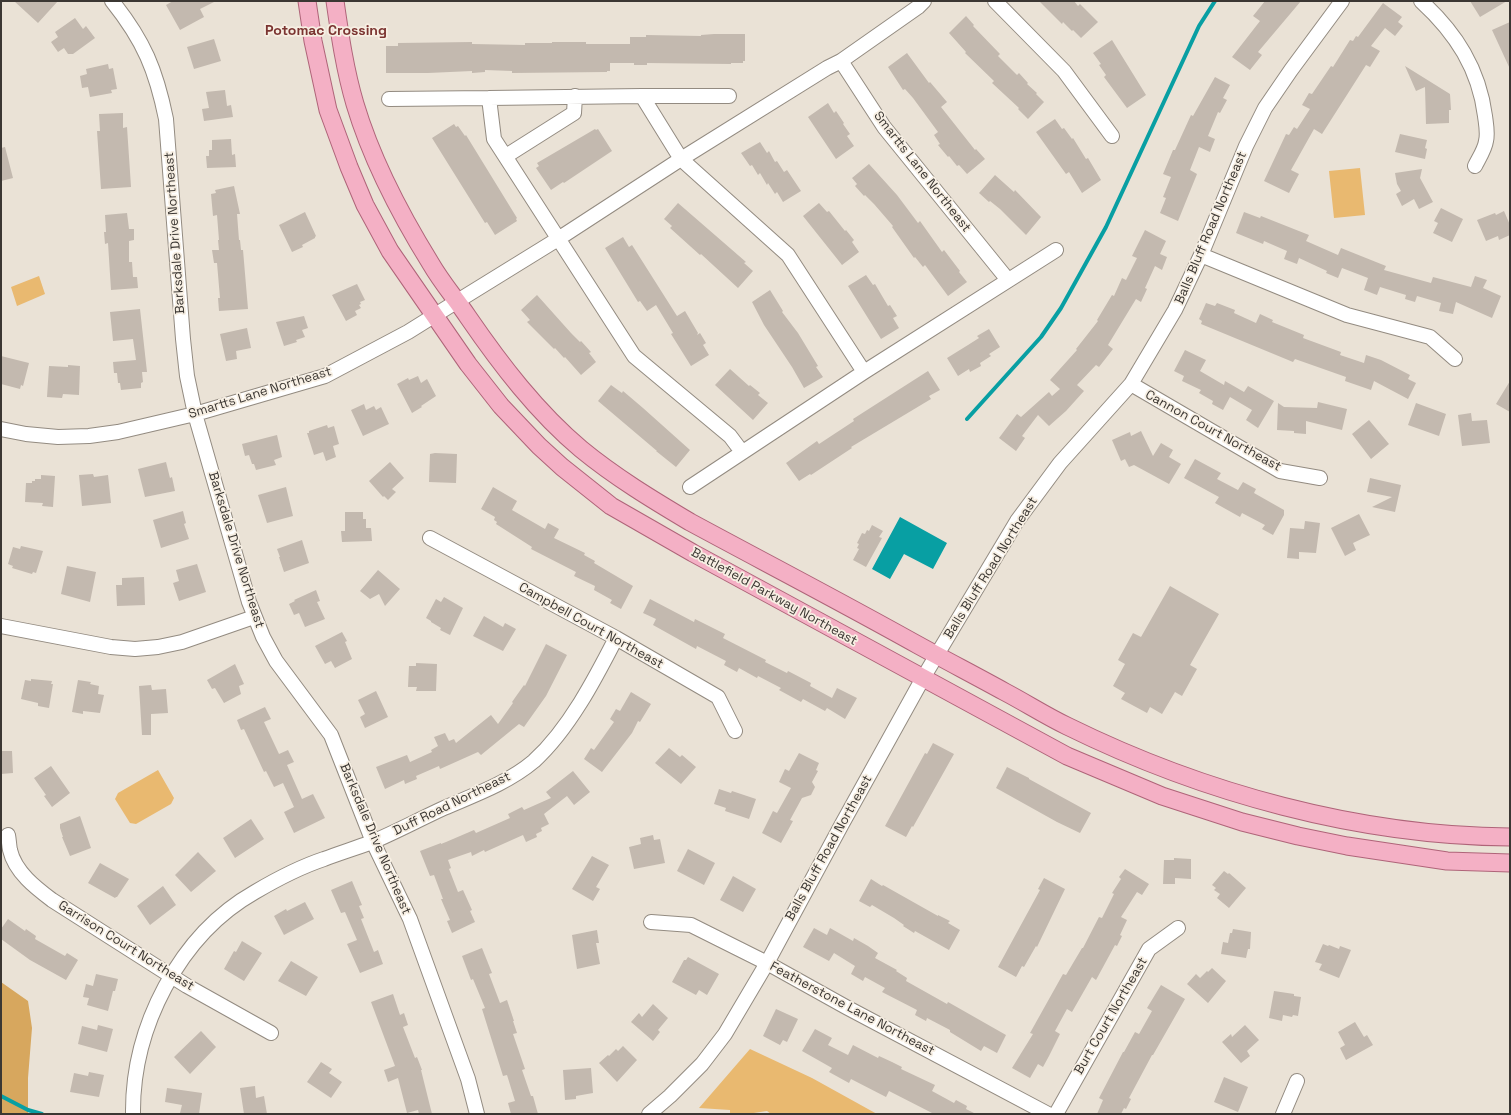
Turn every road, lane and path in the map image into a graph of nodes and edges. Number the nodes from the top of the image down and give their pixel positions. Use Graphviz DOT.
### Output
graph roads {
  1 [pos="112,1"];
  2 [pos="307,1"];
  3 [pos="335,1"];
  4 [pos="924,1"];
  5 [pos="995,1"];
  6 [pos="1342,1"];
  7 [pos="1421,1"];
  8 [pos="841,61"];
  9 [pos="575,96"];
  10 [pos="642,96"];
  11 [pos="729,96"];
  12 [pos="489,98"];
  13 [pos="389,99"];
  14 [pos="1112,136"];
  15 [pos="506,156"];
  16 [pos="680,159"];
  17 [pos="1475,166"];
  18 [pos="558,239"];
  19 [pos="1056,250"];
  20 [pos="1201,255"];
  21 [pos="1008,280"];
  22 [pos="456,302"];
  23 [pos="434,316"];
  24 [pos="1455,359"];
  25 [pos="864,372"];
  26 [pos="1131,384"];
  27 [pos="195,414"];
  28 [pos="1,429"];
  29 [pos="742,452"];
  30 [pos="1320,478"];
  31 [pos="690,487"];
  32 [pos="430,538"];
  33 [pos="254,617"];
  34 [pos="1,626"];
  35 [pos="616,638"];
  36 [pos="936,655"];
  37 [pos="923,678"];
  38 [pos="735,730"];
  39 [pos="8,835"];
  40 [pos="1510,837"];
  41 [pos="373,842"];
  42 [pos="1510,863"];
  43 [pos="651,922"];
  44 [pos="1178,928"];
  45 [pos="767,963"];
  46 [pos="172,975"];
  47 [pos="271,1033"];
  48 [pos="1297,1081"];
  49 [pos="133,1114"];
  50 [pos="477,1114"];
  51 [pos="649,1114"];
  52 [pos="1048,1114"];
  53 [pos="1056,1114"];
  54 [pos="1283,1114"];
  1 -- 27 [label="street, Barksdale Drive Northeast"];
  2 -- 23 [label="main road, Battlefield Parkway Northeast"];
  3 -- 22 [label="main road, Battlefield Parkway Northeast"];
  4 -- 8 [label="street, Smartts Lane Northeast"];
  5 -- 14 [label="street"];
  6 -- 20 [label="street, Balls Bluff Road Northeast"];
  7 -- 17 [label="street"];
  8 -- 16 [label="street, Smartts Lane Northeast"];
  8 -- 21 [label="street, Smartts Lane Northeast"];
  9 -- 10 [label="street"];
  9 -- 12 [label="street"];
  9 -- 15 [label="street"];
  10 -- 11 [label="street"];
  10 -- 16 [label="street"];
  12 -- 13 [label="street"];
  12 -- 15 [label="street"];
  15 -- 18 [label="street"];
  16 -- 18 [label="street, Smartts Lane Northeast"];
  16 -- 25 [label="street"];
  18 -- 22 [label="street, Smartts Lane Northeast"];
  18 -- 29 [label="street"];
  19 -- 21 [label="street"];
  20 -- 24 [label="street"];
  20 -- 26 [label="street, Balls Bluff Road Northeast"];
  21 -- 25 [label="street"];
  22 -- 23 [label="street, Smartts Lane Northeast"];
  22 -- 36 [label="main road, Battlefield Parkway Northeast"];
  23 -- 27 [label="street, Smartts Lane Northeast"];
  23 -- 37 [label="main road, Battlefield Parkway Northeast"];
  25 -- 29 [label="street"];
  26 -- 30 [label="street, Cannon Court Northeast"];
  26 -- 36 [label="street, Balls Bluff Road Northeast"];
  27 -- 28 [label="street, Smartts Lane Northeast"];
  27 -- 33 [label="street, Barksdale Drive Northeast"];
  29 -- 31 [label="street"];
  32 -- 35 [label="street, Campbell Court Northeast"];
  33 -- 34 [label="street"];
  33 -- 41 [label="street, Barksdale Drive Northeast"];
  35 -- 38 [label="street, Campbell Court Northeast"];
  35 -- 41 [label="street, Duff Road Northeast"];
  36 -- 37 [label="street, Balls Bluff Road Northeast"];
  36 -- 40 [label="main road, Battlefield Parkway Northeast"];
  37 -- 42 [label="main road, Battlefield Parkway Northeast"];
  37 -- 45 [label="street, Balls Bluff Road Northeast"];
  39 -- 46 [label="street, Garrison Court Northeast"];
  41 -- 46 [label="street, Duff Road Northeast"];
  41 -- 50 [label="street, Barksdale Drive Northeast"];
  43 -- 45 [label="street, Featherstone Lane Northeast"];
  44 -- 53 [label="street, Burt Court Northeast"];
  45 -- 51 [label="street, Balls Bluff Road Northeast"];
  45 -- 52 [label="street, Featherstone Lane Northeast"];
  46 -- 47 [label="street, Garrison Court Northeast"];
  46 -- 49 [label="street, Duff Road Northeast"];
  48 -- 54 [label="street"];
}
